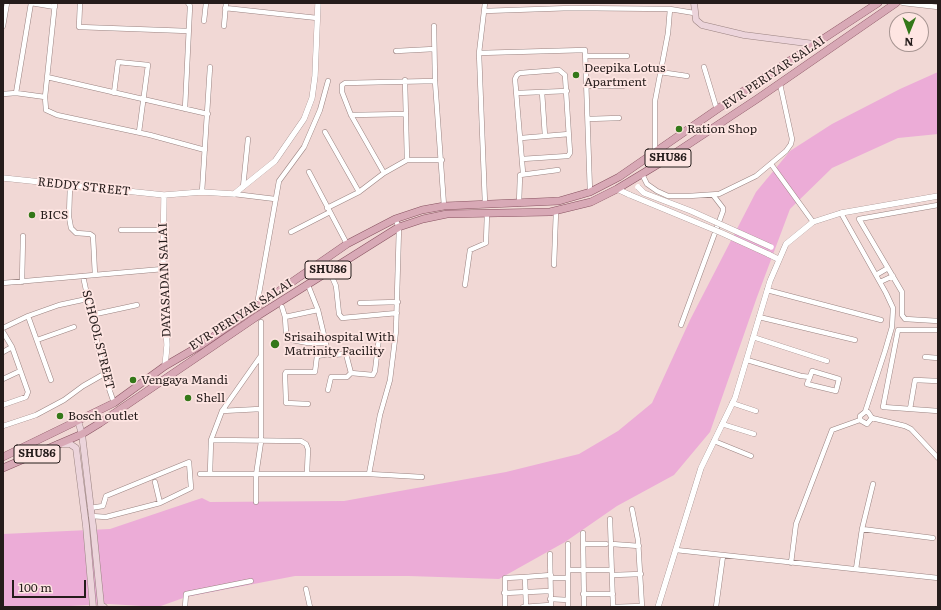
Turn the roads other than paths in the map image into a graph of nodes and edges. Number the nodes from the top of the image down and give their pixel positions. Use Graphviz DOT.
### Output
graph roads {
  1 [pos="7,3"];
  2 [pos="80,3"];
  3 [pos="188,3"];
  4 [pos="206,3"];
  5 [pos="318,3"];
  6 [pos="485,3"];
  7 [pos="516,3"];
  8 [pos="694,3"];
  9 [pos="878,3"];
  10 [pos="896,3"];
  11 [pos="903,3"];
  12 [pos="55,5"];
  13 [pos="571,5"];
  14 [pos="226,6"];
  15 [pos="938,7"];
  16 [pos="670,9"];
  17 [pos="484,10"];
  18 [pos="515,10"];
  19 [pos="694,13"];
  20 [pos="317,18"];
  21 [pos="204,22"];
  22 [pos="3,26"];
  23 [pos="224,26"];
  24 [pos="434,26"];
  25 [pos="188,31"];
  26 [pos="814,44"];
  27 [pos="434,49"];
  28 [pos="396,51"];
  29 [pos="479,53"];
  30 [pos="586,56"];
  31 [pos="627,56"];
  32 [pos="210,67"];
  33 [pos="704,67"];
  34 [pos="660,72"];
  35 [pos="687,76"];
  36 [pos="47,78"];
  37 [pos="405,80"];
  38 [pos="434,81"];
  39 [pos="328,82"];
  40 [pos="780,84"];
  41 [pos="587,86"];
  42 [pos="623,86"];
  43 [pos="748,88"];
  44 [pos="566,91"];
  45 [pos="114,92"];
  46 [pos="542,92"];
  47 [pos="16,93"];
  48 [pos="517,93"];
  49 [pos="3,94"];
  50 [pos="45,96"];
  51 [pos="144,99"];
  52 [pos="757,99"];
  53 [pos="185,109"];
  54 [pos="717,110"];
  55 [pos="208,114"];
  56 [pos="406,114"];
  57 [pos="351,115"];
  58 [pos="619,118"];
  59 [pos="588,119"];
  60 [pos="139,132"];
  61 [pos="325,132"];
  62 [pos="569,134"];
  63 [pos="545,136"];
  64 [pos="520,138"];
  65 [pos="248,139"];
  66 [pos="205,150"];
  67 [pos="655,154"];
  68 [pos="522,159"];
  69 [pos="407,160"];
  70 [pos="442,160"];
  71 [pos="660,163"];
  72 [pos="771,164"];
  73 [pos="558,170"];
  74 [pos="309,172"];
  75 [pos="384,173"];
  76 [pos="523,173"];
  77 [pos="642,174"];
  78 [pos="3,178"];
  79 [pos="634,179"];
  80 [pos="70,185"];
  81 [pos="243,187"];
  82 [pos="617,189"];
  83 [pos="202,192"];
  84 [pos="358,192"];
  85 [pos="590,192"];
  86 [pos="234,194"];
  87 [pos="164,195"];
  88 [pos="713,195"];
  89 [pos="938,196"];
  90 [pos="275,199"];
  91 [pos="485,204"];
  92 [pos="519,204"];
  93 [pos="938,205"];
  94 [pos="444,206"];
  95 [pos="329,210"];
  96 [pos="556,211"];
  97 [pos="487,213"];
  98 [pos="841,213"];
  99 [pos="395,219"];
  100 [pos="813,222"];
  101 [pos="399,227"];
  102 [pos="121,230"];
  103 [pos="163,230"];
  104 [pos="291,232"];
  105 [pos="23,236"];
  106 [pos="347,244"];
  107 [pos="782,252"];
  108 [pos="778,259"];
  109 [pos="554,265"];
  110 [pos="888,268"];
  111 [pos="163,269"];
  112 [pos="329,270"];
  113 [pos="95,275"];
  114 [pos="876,275"];
  115 [pos="83,276"];
  116 [pos="893,276"];
  117 [pos="22,282"];
  118 [pos="880,282"];
  119 [pos="3,283"];
  120 [pos="308,285"];
  121 [pos="465,285"];
  122 [pos="767,290"];
  123 [pos="87,299"];
  124 [pos="258,299"];
  125 [pos="398,302"];
  126 [pos="360,303"];
  127 [pos="137,305"];
  128 [pos="282,307"];
  129 [pos="318,310"];
  130 [pos="397,313"];
  131 [pos="28,316"];
  132 [pos="91,316"];
  133 [pos="285,317"];
  134 [pos="759,317"];
  135 [pos="881,320"];
  136 [pos="938,321"];
  137 [pos="261,322"];
  138 [pos="681,325"];
  139 [pos="74,327"];
  140 [pos="3,328"];
  141 [pos="938,330"];
  142 [pos="3,332"];
  143 [pos="395,336"];
  144 [pos="753,337"];
  145 [pos="37,340"];
  146 [pos="855,340"];
  147 [pos="326,343"];
  148 [pos="12,347"];
  149 [pos="3,352"];
  150 [pos="329,354"];
  151 [pos="260,357"];
  152 [pos="926,357"];
  153 [pos="938,358"];
  154 [pos="747,360"];
  155 [pos="827,361"];
  156 [pos="881,362"];
  157 [pos="892,364"];
  158 [pos="165,366"];
  159 [pos="20,372"];
  160 [pos="351,373"];
  161 [pos="104,374"];
  162 [pos="810,377"];
  163 [pos="3,379"];
  164 [pos="51,380"];
  165 [pos="938,381"];
  166 [pos="328,390"];
  167 [pos="114,403"];
  168 [pos="732,403"];
  169 [pos="308,404"];
  170 [pos="3,405"];
  171 [pos="260,409"];
  172 [pos="910,409"];
  173 [pos="222,411"];
  174 [pos="756,411"];
  175 [pos="938,411"];
  176 [pos="865,412"];
  177 [pos="872,418"];
  178 [pos="860,420"];
  179 [pos="78,421"];
  180 [pos="722,424"];
  181 [pos="3,426"];
  182 [pos="65,427"];
  183 [pos="82,434"];
  184 [pos="754,434"];
  185 [pos="70,438"];
  186 [pos="211,440"];
  187 [pos="714,441"];
  188 [pos="261,442"];
  189 [pos="58,444"];
  190 [pos="751,456"];
  191 [pos="3,457"];
  192 [pos="938,458"];
  193 [pos="3,468"];
  194 [pos="307,473"];
  195 [pos="200,474"];
  196 [pos="210,474"];
  197 [pos="256,474"];
  198 [pos="369,474"];
  199 [pos="422,477"];
  200 [pos="155,482"];
  201 [pos="873,484"];
  202 [pos="256,502"];
  203 [pos="160,503"];
  204 [pos="104,506"];
  205 [pos="90,508"];
  206 [pos="632,509"];
  207 [pos="91,516"];
  208 [pos="106,517"];
  209 [pos="610,519"];
  210 [pos="862,529"];
  211 [pos="583,533"];
  212 [pos="933,538"];
  213 [pos="568,544"];
  214 [pos="583,544"];
  215 [pos="609,544"];
  216 [pos="639,546"];
  217 [pos="676,550"];
  218 [pos="550,554"];
  219 [pos="723,556"];
  220 [pos="791,563"];
  221 [pos="856,569"];
  222 [pos="568,570"];
  223 [pos="583,570"];
  224 [pos="612,573"];
  225 [pos="641,574"];
  226 [pos="525,577"];
  227 [pos="551,577"];
  228 [pos="568,578"];
  229 [pos="938,578"];
  230 [pos="251,581"];
  231 [pos="306,589"];
  232 [pos="550,591"];
  233 [pos="526,592"];
  234 [pos="504,593"];
  235 [pos="583,594"];
  236 [pos="613,594"];
  237 [pos="550,599"];
  238 [pos="568,600"];
  239 [pos="103,606"];
  240 [pos="550,606"];
  241 [pos="642,606"];
  242 [pos="93,607"];
  243 [pos="185,607"];
  244 [pos="310,607"];
  245 [pos="505,607"];
  246 [pos="523,607"];
  247 [pos="526,607"];
  248 [pos="568,607"];
  249 [pos="584,607"];
  250 [pos="613,607"];
  251 [pos="658,607"];
  252 [pos="716,607"];
  1 -- 22 [label="street"];
  2 -- 25 [label="street"];
  3 -- 25 [label="street"];
  4 -- 21 [label="street"];
  5 -- 20 [label="street"];
  6 -- 17 [label="street"];
  7 -- 18 [label="street"];
  8 -- 19 [label="main road"];
  9 -- 26 [label="main road, EVR PERIYAR SALAI / SHU86"];
  10 -- 40 [label="main road, EVR PERIYAR SALAI / SHU86"];
  11 -- 15 [label="street"];
  12 -- 36 [label="street"];
  12 -- 47 [label="street"];
  13 -- 16 [label="street"];
  13 -- 18 [label="street"];
  14 -- 20 [label="street"];
  14 -- 23 [label="street"];
  16 -- 19 [label="street"];
  16 -- 34 [label="street"];
  17 -- 18 [label="street"];
  17 -- 29 [label="street"];
  19 -- 26 [label="main road"];
  20 -- 81 [label="street"];
  24 -- 27 [label="street"];
  25 -- 53 [label="street"];
  26 -- 43 [label="main road, EVR PERIYAR SALAI / SHU86"];
  27 -- 28 [label="street"];
  27 -- 38 [label="street"];
  29 -- 30 [label="street"];
  29 -- 91 [label="street"];
  30 -- 31 [label="street"];
  30 -- 41 [label="street"];
  32 -- 55 [label="street"];
  33 -- 54 [label="street"];
  34 -- 35 [label="street"];
  34 -- 67 [label="street"];
  36 -- 45 [label="street"];
  36 -- 50 [label="street"];
  37 -- 38 [label="street"];
  37 -- 56 [label="street"];
  37 -- 57 [label="street"];
  38 -- 70 [label="street"];
  39 -- 90 [label="street"];
  40 -- 52 [label="main road, EVR PERIYAR SALAI / SHU86"];
  40 -- 72 [label="street"];
  41 -- 42 [label="street"];
  41 -- 59 [label="street"];
  43 -- 52 [label="main road"];
  43 -- 54 [label="main road, EVR PERIYAR SALAI / SHU86"];
  44 -- 46 [label="street"];
  44 -- 48 [label="street"];
  44 -- 62 [label="street"];
  45 -- 51 [label="street"];
  45 -- 51 [label="street"];
  46 -- 48 [label="street"];
  46 -- 63 [label="street"];
  47 -- 49 [label="street"];
  47 -- 50 [label="street"];
  48 -- 64 [label="street"];
  50 -- 60 [label="street"];
  51 -- 53 [label="street"];
  51 -- 60 [label="street"];
  52 -- 71 [label="main road, EVR PERIYAR SALAI / SHU86"];
  53 -- 55 [label="street"];
  54 -- 67 [label="main road, EVR PERIYAR SALAI / SHU86"];
  55 -- 66 [label="street"];
  56 -- 57 [label="street"];
  56 -- 69 [label="street"];
  57 -- 75 [label="street"];
  58 -- 59 [label="street"];
  59 -- 85 [label="street"];
  60 -- 66 [label="street"];
  61 -- 84 [label="street"];
  62 -- 63 [label="street"];
  62 -- 68 [label="street"];
  63 -- 64 [label="street"];
  64 -- 68 [label="street"];
  65 -- 81 [label="street"];
  66 -- 83 [label="street"];
  67 -- 71 [label="street"];
  67 -- 85 [label="main road, EVR PERIYAR SALAI / SHU86"];
  68 -- 76 [label="street"];
  69 -- 70 [label="street"];
  69 -- 75 [label="street"];
  70 -- 94 [label="street"];
  71 -- 77 [label="main road, EVR PERIYAR SALAI / SHU86"];
  72 -- 88 [label="street"];
  72 -- 100 [label="street"];
  73 -- 76 [label="street"];
  74 -- 95 [label="street"];
  75 -- 84 [label="street"];
  76 -- 92 [label="street"];
  77 -- 79 [label="main road, EVR PERIYAR SALAI / SHU86"];
  77 -- 88 [label="street"];
  78 -- 80 [label="street, REDDY STREET"];
  79 -- 82 [label="main road, EVR PERIYAR SALAI / SHU86"];
  79 -- 107 [label="street, bridge"];
  80 -- 87 [label="street, REDDY STREET"];
  80 -- 113 [label="street"];
  81 -- 86 [label="street"];
  82 -- 96 [label="main road, EVR PERIYAR SALAI / SHU86"];
  82 -- 108 [label="street, bridge"];
  83 -- 86 [label="street, REDDY STREET"];
  83 -- 87 [label="street, REDDY STREET"];
  84 -- 95 [label="street"];
  85 -- 92 [label="main road, EVR PERIYAR SALAI / SHU86"];
  86 -- 90 [label="street"];
  87 -- 103 [label="street, DAYASADAN SALAI"];
  88 -- 138 [label="street"];
  89 -- 98 [label="street"];
  90 -- 124 [label="street"];
  91 -- 92 [label="main road, EVR PERIYAR SALAI / SHU86"];
  91 -- 94 [label="main road, EVR PERIYAR SALAI / SHU86"];
  93 -- 110 [label="street"];
  94 -- 99 [label="main road, EVR PERIYAR SALAI / SHU86"];
  95 -- 104 [label="street"];
  95 -- 106 [label="street"];
  96 -- 97 [label="main road, EVR PERIYAR SALAI / SHU86"];
  96 -- 109 [label="street"];
  97 -- 101 [label="main road, EVR PERIYAR SALAI / SHU86"];
  97 -- 121 [label="street"];
  98 -- 100 [label="street"];
  98 -- 114 [label="street"];
  99 -- 101 [label="street"];
  99 -- 106 [label="main road, EVR PERIYAR SALAI / SHU86"];
  100 -- 107 [label="street"];
  101 -- 112 [label="main road, EVR PERIYAR SALAI / SHU86"];
  101 -- 125 [label="street"];
  102 -- 103 [label="street"];
  103 -- 111 [label="street, DAYASADAN SALAI"];
  105 -- 117 [label="street"];
  106 -- 158 [label="main road, EVR PERIYAR SALAI / SHU86"];
  107 -- 108 [label="street"];
  108 -- 122 [label="street"];
  110 -- 114 [label="street"];
  110 -- 116 [label="street"];
  111 -- 113 [label="street"];
  111 -- 158 [label="street, DAYASADAN SALAI"];
  112 -- 120 [label="main road, EVR PERIYAR SALAI / SHU86"];
  112 -- 130 [label="street"];
  113 -- 115 [label="street"];
  114 -- 118 [label="street"];
  115 -- 117 [label="street"];
  115 -- 123 [label="street, SCHOOL STREET"];
  116 -- 118 [label="street"];
  116 -- 136 [label="street"];
  117 -- 119 [label="street"];
  118 -- 156 [label="street"];
  120 -- 129 [label="street"];
  120 -- 183 [label="main road, EVR PERIYAR SALAI / SHU86"];
  122 -- 134 [label="street"];
  122 -- 135 [label="street"];
  123 -- 131 [label="street"];
  123 -- 132 [label="street, SCHOOL STREET"];
  125 -- 126 [label="street"];
  125 -- 130 [label="street"];
  127 -- 132 [label="street"];
  128 -- 133 [label="street"];
  129 -- 133 [label="street"];
  129 -- 147 [label="street"];
  130 -- 143 [label="street"];
  131 -- 140 [label="street"];
  131 -- 145 [label="street"];
  132 -- 161 [label="street, SCHOOL STREET"];
  133 -- 147 [label="street"];
  134 -- 144 [label="street"];
  134 -- 146 [label="street"];
  137 -- 151 [label="street"];
  139 -- 145 [label="street"];
  141 -- 157 [label="street"];
  142 -- 148 [label="street"];
  143 -- 160 [label="street"];
  143 -- 198 [label="street"];
  144 -- 154 [label="street"];
  144 -- 155 [label="street"];
  145 -- 164 [label="street"];
  147 -- 150 [label="street"];
  148 -- 149 [label="street"];
  148 -- 159 [label="street"];
  150 -- 160 [label="street"];
  150 -- 169 [label="street"];
  151 -- 171 [label="street"];
  151 -- 173 [label="street"];
  152 -- 153 [label="street"];
  154 -- 162 [label="street"];
  154 -- 168 [label="street"];
  156 -- 157 [label="street"];
  156 -- 176 [label="street"];
  157 -- 172 [label="street"];
  158 -- 167 [label="main road, EVR PERIYAR SALAI / SHU86"];
  159 -- 163 [label="street"];
  159 -- 170 [label="street"];
  160 -- 166 [label="street"];
  161 -- 167 [label="street, SCHOOL STREET"];
  161 -- 181 [label="street"];
  162 -- 162 [label="street"];
  165 -- 172 [label="street"];
  167 -- 179 [label="main road, EVR PERIYAR SALAI / SHU86"];
  168 -- 174 [label="street"];
  168 -- 180 [label="street"];
  171 -- 173 [label="street"];
  171 -- 188 [label="street"];
  172 -- 175 [label="street"];
  173 -- 186 [label="street"];
  176 -- 177 [label="street"];
  176 -- 178 [label="street"];
  177 -- 178 [label="street"];
  177 -- 192 [label="street"];
  178 -- 220 [label="street"];
  179 -- 182 [label="main road, EVR PERIYAR SALAI / SHU86"];
  179 -- 183 [label="main road"];
  180 -- 184 [label="street"];
  180 -- 187 [label="street"];
  182 -- 185 [label="main road"];
  182 -- 191 [label="main road, EVR PERIYAR SALAI / SHU86"];
  183 -- 185 [label="main road, EVR PERIYAR SALAI / SHU86"];
  183 -- 205 [label="main road"];
  185 -- 189 [label="main road, EVR PERIYAR SALAI / SHU86"];
  186 -- 188 [label="street"];
  186 -- 196 [label="street"];
  187 -- 190 [label="street"];
  187 -- 217 [label="street"];
  188 -- 194 [label="street"];
  188 -- 197 [label="street"];
  189 -- 193 [label="main road, EVR PERIYAR SALAI / SHU86"];
  189 -- 242 [label="main road"];
  194 -- 197 [label="street"];
  194 -- 198 [label="street"];
  195 -- 196 [label="street"];
  196 -- 197 [label="street"];
  197 -- 202 [label="street"];
  198 -- 199 [label="street"];
  200 -- 203 [label="street"];
  201 -- 210 [label="street"];
  203 -- 204 [label="street"];
  203 -- 208 [label="street"];
  204 -- 205 [label="street"];
  204 -- 208 [label="street"];
  205 -- 207 [label="main road"];
  206 -- 216 [label="street"];
  207 -- 208 [label="street"];
  207 -- 239 [label="main road"];
  209 -- 215 [label="street"];
  210 -- 212 [label="street"];
  210 -- 221 [label="street"];
  211 -- 214 [label="street"];
  213 -- 222 [label="street"];
  214 -- 215 [label="street"];
  214 -- 223 [label="street"];
  215 -- 216 [label="street"];
  215 -- 224 [label="street"];
  216 -- 225 [label="street"];
  217 -- 219 [label="street"];
  217 -- 251 [label="street"];
  218 -- 227 [label="street"];
  219 -- 220 [label="street"];
  219 -- 252 [label="street"];
  220 -- 221 [label="street"];
  221 -- 229 [label="street"];
  222 -- 223 [label="street"];
  222 -- 228 [label="street"];
  223 -- 224 [label="street"];
  223 -- 235 [label="street"];
  224 -- 225 [label="street"];
  224 -- 236 [label="street"];
  225 -- 241 [label="street"];
  226 -- 227 [label="street"];
  226 -- 233 [label="street"];
  226 -- 234 [label="street"];
  227 -- 228 [label="street"];
  227 -- 232 [label="street"];
  228 -- 238 [label="street"];
  230 -- 243 [label="street"];
  231 -- 244 [label="street"];
  232 -- 233 [label="street"];
  232 -- 237 [label="street"];
  233 -- 234 [label="street"];
  233 -- 247 [label="street"];
  234 -- 245 [label="street"];
  235 -- 236 [label="street"];
  235 -- 249 [label="street"];
  236 -- 250 [label="street"];
  237 -- 238 [label="street"];
  237 -- 240 [label="street"];
  238 -- 248 [label="street"];
  240 -- 247 [label="street"];
  241 -- 250 [label="street"];
  246 -- 247 [label="street"];
}
